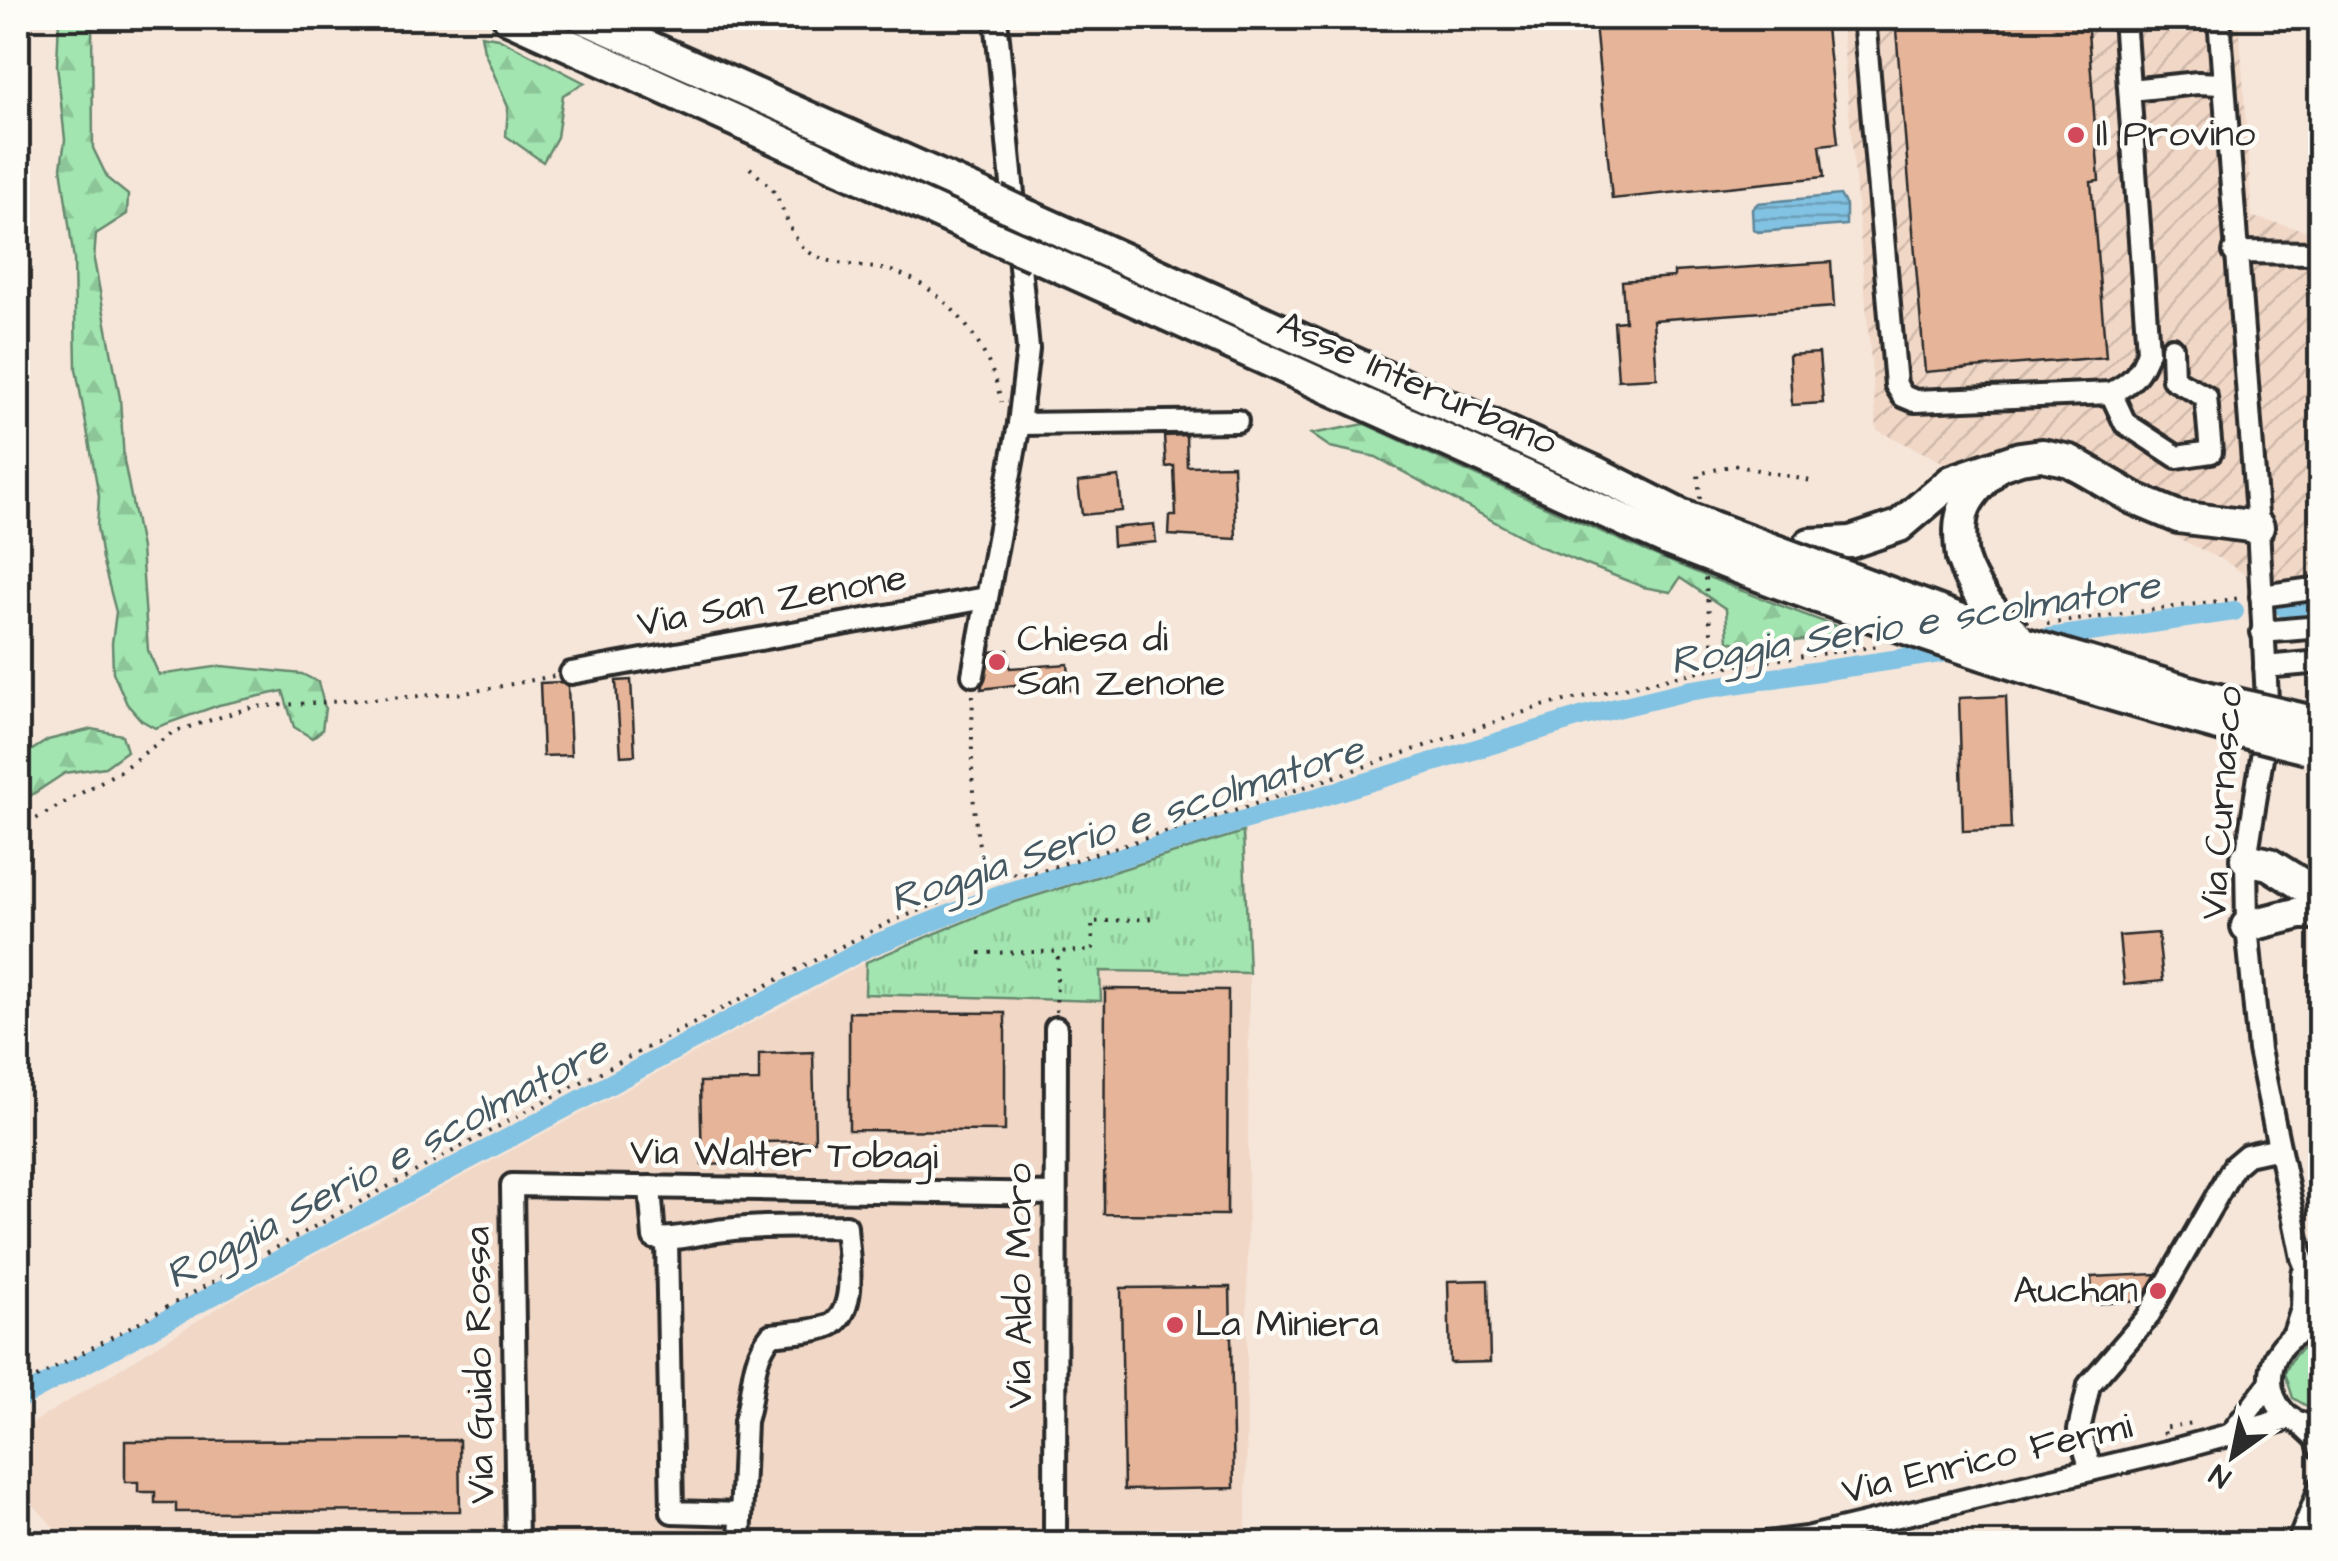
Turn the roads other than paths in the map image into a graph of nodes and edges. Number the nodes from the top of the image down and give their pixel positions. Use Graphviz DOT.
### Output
graph roads {
  1 [pos="509,18"];
  2 [pos="584,18"];
  3 [pos="996,18"];
  4 [pos="1864,18"];
  5 [pos="2124,18"];
  6 [pos="2218,18"];
  7 [pos="2222,84"];
  8 [pos="2130,90"];
  9 [pos="2234,252"];
  10 [pos="2320,254"];
  11 [pos="2172,348"];
  12 [pos="2112,393"];
  13 [pos="1237,421"];
  14 [pos="1019,424"];
  15 [pos="1998,466"];
  16 [pos="2258,527"];
  17 [pos="1675,528"];
  18 [pos="2320,588"];
  19 [pos="2261,596"];
  20 [pos="986,598"];
  21 [pos="2320,628"];
  22 [pos="2262,632"];
  23 [pos="2037,634"];
  24 [pos="2320,662"];
  25 [pos="2265,667"];
  26 [pos="571,673"];
  27 [pos="973,676"];
  28 [pos="2314,736"];
  29 [pos="2246,859"];
  30 [pos="2320,896"];
  31 [pos="2320,912"];
  32 [pos="2247,926"];
  33 [pos="1056,1028"];
  34 [pos="2279,1148"];
  35 [pos="512,1185"];
  36 [pos="650,1188"];
  37 [pos="847,1191"];
  38 [pos="1054,1194"];
  39 [pos="846,1226"];
  40 [pos="667,1240"];
  41 [pos="2302,1258"];
  42 [pos="2320,1302"];
  43 [pos="2320,1326"];
  44 [pos="2294,1333"];
  45 [pos="2270,1382"];
  46 [pos="2295,1420"];
  47 [pos="2320,1426"];
  48 [pos="2230,1436"];
  49 [pos="2320,1448"];
  50 [pos="2091,1470"];
  51 [pos="2320,1488"];
  52 [pos="741,1514"];
  53 [pos="517,1544"];
  54 [pos="740,1544"];
  55 [pos="1055,1544"];
  56 [pos="1759,1544"];
  57 [pos="2298,1544"];
  1 -- 17 [label="highway, Asse Interurbano, bridge"];
  2 -- 17 [label="highway, Asse Interurbano, bridge"];
  3 -- 14 [label="street"];
  4 -- 12 [label="street"];
  5 -- 8 [label="street"];
  6 -- 7 [label="street, Via Curnasco"];
  7 -- 8 [label="street"];
  7 -- 9 [label="street, Via Curnasco"];
  8 -- 12 [label="street"];
  9 -- 10 [label="street"];
  9 -- 16 [label="street, Via Curnasco"];
  11 -- 12 [label="street"];
  13 -- 14 [label="street"];
  14 -- 20 [label="street"];
  15 -- 16 [label="highway"];
  15 -- 17 [label="highway, bridge"];
  15 -- 23 [label="highway, bridge"];
  16 -- 19 [label="street, Via Curnasco"];
  17 -- 23 [label="highway, Asse Interurbano, bridge"];
  17 -- 28 [label="highway, Asse Interurbano, bridge"];
  18 -- 19 [label="street"];
  19 -- 22 [label="street, Via Curnasco"];
  20 -- 26 [label="street, Via San Zenone"];
  20 -- 27 [label="street"];
  21 -- 22 [label="street"];
  22 -- 25 [label="street, Via Curnasco"];
  23 -- 28 [label="highway, Asse Interurbano, bridge"];
  24 -- 25 [label="street"];
  25 -- 29 [label="street, Via Curnasco"];
  29 -- 30 [label="highway"];
  29 -- 32 [label="street, Via Curnasco"];
  31 -- 32 [label="highway"];
  32 -- 34 [label="street, Via Curnasco"];
  33 -- 38 [label="street, Via Aldo Moro"];
  34 -- 41 [label="street, Via Curnasco"];
  34 -- 50 [label="street"];
  35 -- 36 [label="street, Via Walter Tobagi"];
  35 -- 53 [label="street, Via Guido Rossa"];
  36 -- 37 [label="street, Via Walter Tobagi"];
  36 -- 40 [label="street"];
  37 -- 38 [label="street, Via Walter Tobagi"];
  37 -- 39 [label="street"];
  38 -- 55 [label="street, Via Aldo Moro"];
  39 -- 40 [label="street"];
  39 -- 52 [label="street"];
  40 -- 52 [label="street"];
  41 -- 42 [label="street, Via Curnasco"];
  41 -- 44 [label="street, Via Curnasco"];
  43 -- 44 [label="street"];
  44 -- 45 [label="street, Via Curnasco"];
  45 -- 46 [label="street"];
  45 -- 48 [label="street"];
  46 -- 47 [label="street"];
  46 -- 48 [label="street, Via Enrico Fermi"];
  46 -- 49 [label="street"];
  48 -- 50 [label="street, Via Enrico Fermi"];
  50 -- 56 [label="street, Via Enrico Fermi"];
  51 -- 57 [label="street"];
  52 -- 54 [label="street"];
}
